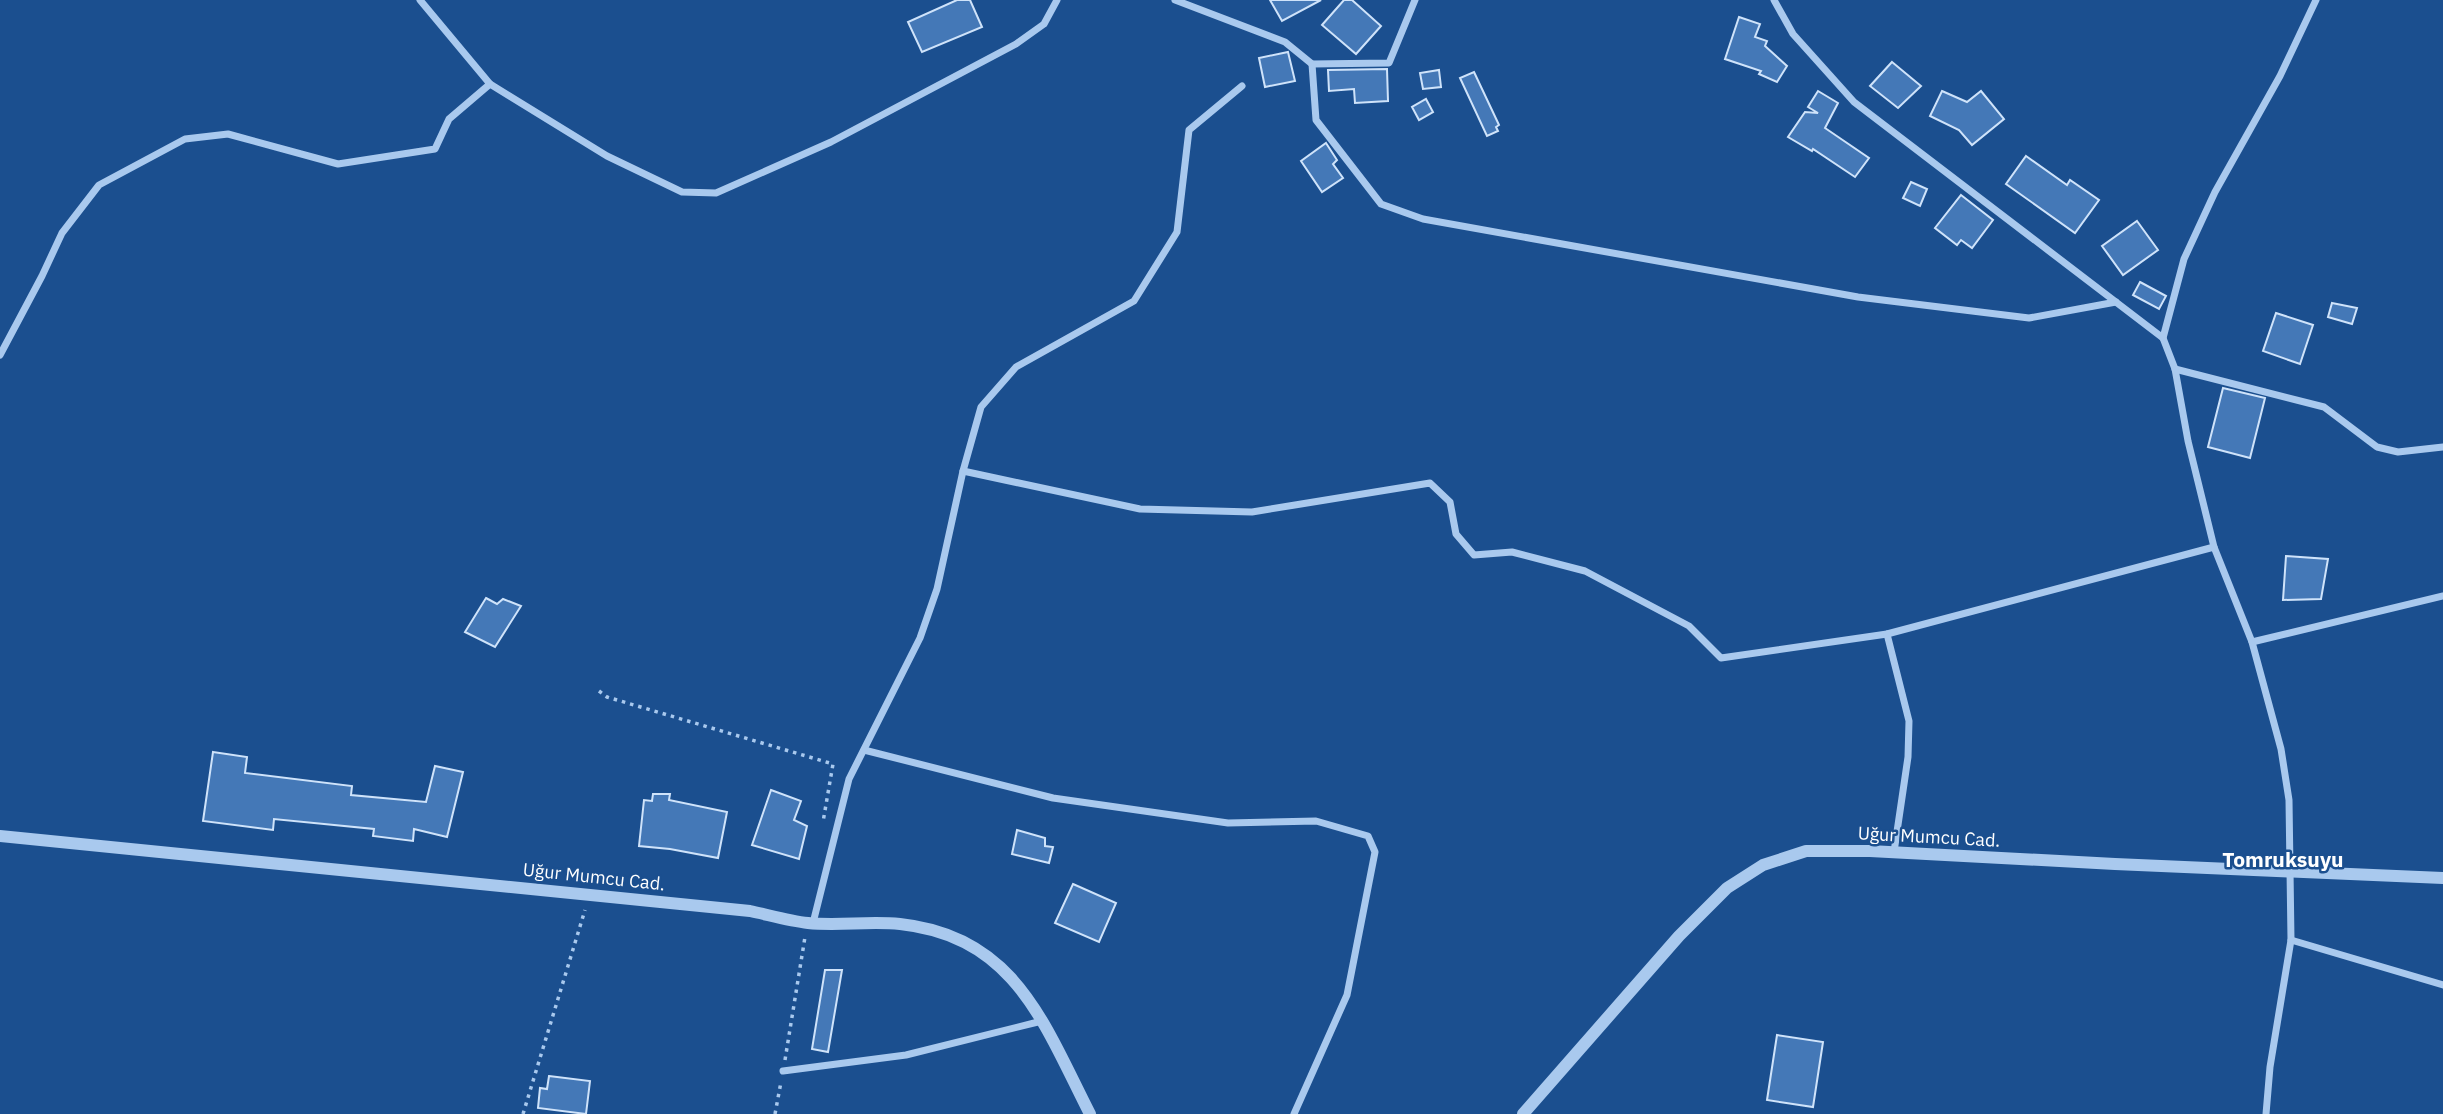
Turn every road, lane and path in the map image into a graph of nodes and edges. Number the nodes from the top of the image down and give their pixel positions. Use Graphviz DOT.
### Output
graph roads {
  1 [pos="419,0"];
  2 [pos="1057,0"];
  3 [pos="1175,0"];
  4 [pos="1415,0"];
  5 [pos="1774,0"];
  6 [pos="2316,0"];
  7 [pos="1312,64"];
  8 [pos="490,84"];
  9 [pos="1242,86"];
  10 [pos="2116,302"];
  11 [pos="2163,338"];
  12 [pos="0,355"];
  13 [pos="2175,369"];
  14 [pos="2443,447"];
  15 [pos="963,471"];
  16 [pos="2214,547"];
  17 [pos="2443,596"];
  18 [pos="1887,634"];
  19 [pos="2252,642"];
  20 [pos="598,691"];
  21 [pos="864,750"];
  22 [pos="822,830"];
  23 [pos="0,836"];
  24 [pos="1894,852"];
  25 [pos="2289,872"];
  26 [pos="2443,878"];
  27 [pos="590,894"];
  28 [pos="810,923"];
  29 [pos="2291,940"];
  30 [pos="2443,985"];
  31 [pos="1042,1021"];
  32 [pos="783,1071"];
  33 [pos="523,1114"];
  34 [pos="775,1114"];
  35 [pos="1090,1114"];
  36 [pos="1294,1114"];
  37 [pos="1523,1114"];
  38 [pos="2266,1114"];
  1 -- 8 [label="street"];
  2 -- 8 [label="street"];
  3 -- 7 [label="street"];
  4 -- 7 [label="street"];
  5 -- 10 [label="street"];
  6 -- 11 [label="street"];
  7 -- 10 [label="street"];
  8 -- 12 [label="street"];
  9 -- 15 [label="street"];
  10 -- 11 [label="street"];
  11 -- 13 [label="street"];
  13 -- 14 [label="street"];
  13 -- 16 [label="street"];
  15 -- 18 [label="street"];
  15 -- 21 [label="street"];
  16 -- 18 [label="street"];
  16 -- 19 [label="street"];
  17 -- 19 [label="street"];
  18 -- 24 [label="street"];
  19 -- 25 [label="street"];
  20 -- 22 [label="path"];
  21 -- 28 [label="street"];
  21 -- 36 [label="street"];
  23 -- 27 [label="street, Uğur Mumcu Cad."];
  24 -- 25 [label="street, Uğur Mumcu Cad."];
  24 -- 37 [label="street, Uğur Mumcu Cad."];
  25 -- 26 [label="street, Uğur Mumcu Cad."];
  25 -- 29 [label="street"];
  27 -- 28 [label="street, Uğur Mumcu Cad."];
  27 -- 33 [label="path"];
  28 -- 31 [label="street, Uğur Mumcu Cad."];
  28 -- 32 [label="path"];
  29 -- 30 [label="street"];
  29 -- 38 [label="street"];
  31 -- 32 [label="street"];
  31 -- 35 [label="street, Uğur Mumcu Cad."];
  32 -- 34 [label="path"];
}
